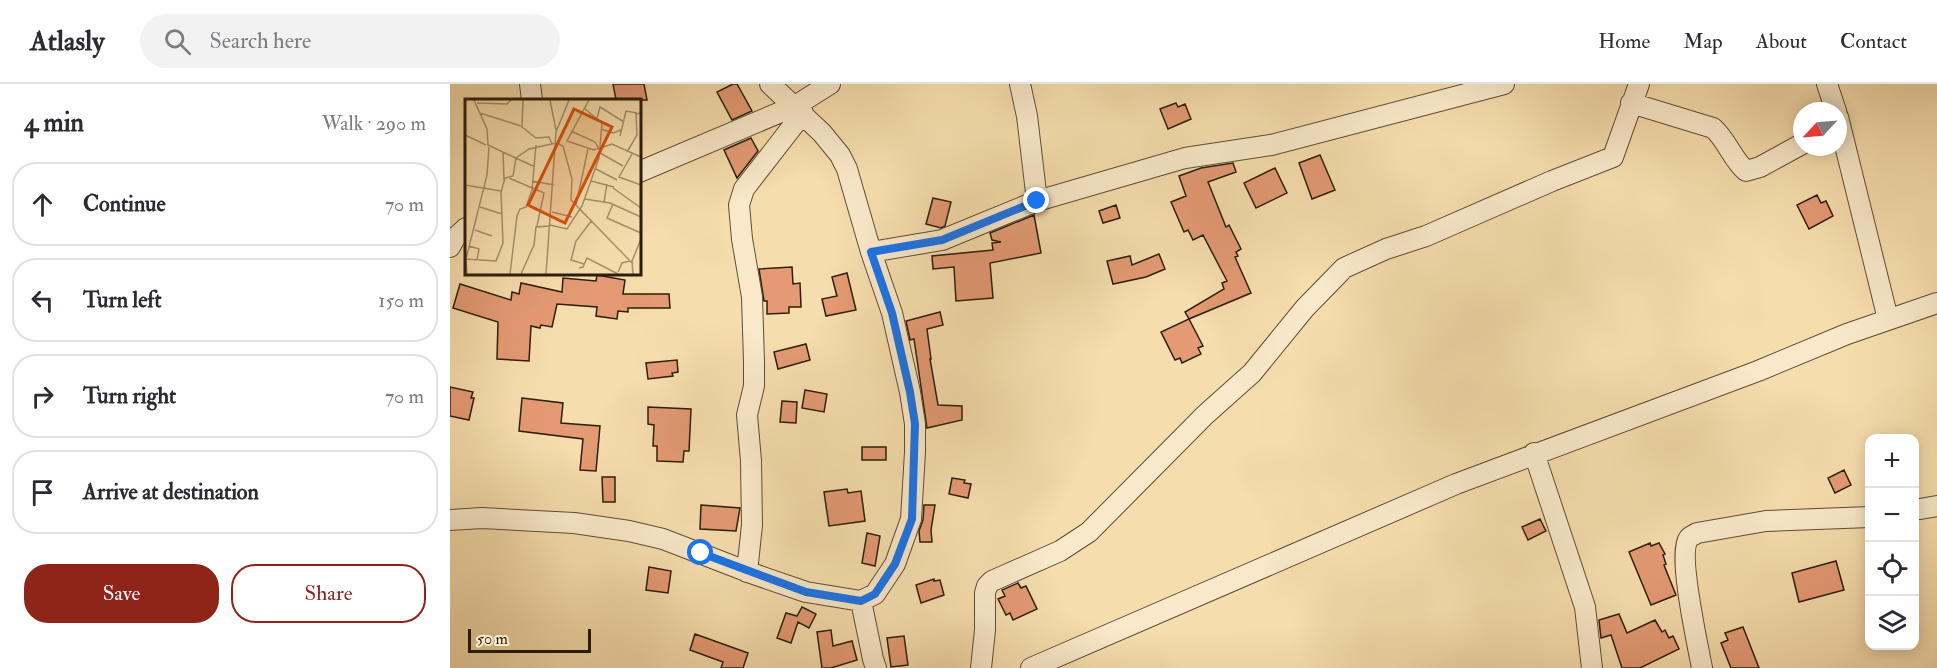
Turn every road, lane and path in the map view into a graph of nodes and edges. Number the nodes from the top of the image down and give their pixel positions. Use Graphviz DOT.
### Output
graph roads {
  1 [pos="530,84"];
  2 [pos="770,84"];
  3 [pos="830,84"];
  4 [pos="1020,84"];
  5 [pos="1504,84"];
  6 [pos="1639,84"];
  7 [pos="1827,84"];
  8 [pos="532,99"];
  9 [pos="1833,102"];
  10 [pos="1632,103"];
  11 [pos="799,110"];
  12 [pos="1793,149"];
  13 [pos="1847,153"];
  14 [pos="640,172"];
  15 [pos="1037,201"];
  16 [pos="465,229"];
  17 [pos="450,247"];
  18 [pos="871,252"];
  19 [pos="1937,303"];
  20 [pos="1888,319"];
  21 [pos="1534,453"];
  22 [pos="1937,506"];
  23 [pos="1919,509"];
  24 [pos="1865,517"];
  25 [pos="450,520"];
  26 [pos="747,572"];
  27 [pos="861,601"];
  28 [pos="876,668"];
  29 [pos="981,668"];
  30 [pos="1031,668"];
  31 [pos="1592,668"];
  32 [pos="1702,668"];
  1 -- 8 [label="street"];
  2 -- 11 [label="street"];
  3 -- 11 [label="street"];
  4 -- 15 [label="street"];
  5 -- 15 [label="street"];
  6 -- 10 [label="street"];
  7 -- 9 [label="street"];
  10 -- 12 [label="street"];
  10 -- 29 [label="street"];
  11 -- 14 [label="street"];
  11 -- 18 [label="street"];
  11 -- 26 [label="street"];
  13 -- 20 [label="street"];
  15 -- 18 [label="street"];
  16 -- 17 [label="street"];
  18 -- 27 [label="street"];
  19 -- 20 [label="street"];
  20 -- 21 [label="street"];
  21 -- 30 [label="street"];
  21 -- 31 [label="street"];
  22 -- 23 [label="street"];
  24 -- 32 [label="street"];
  25 -- 26 [label="street"];
  26 -- 27 [label="street"];
  27 -- 28 [label="street"];
}
